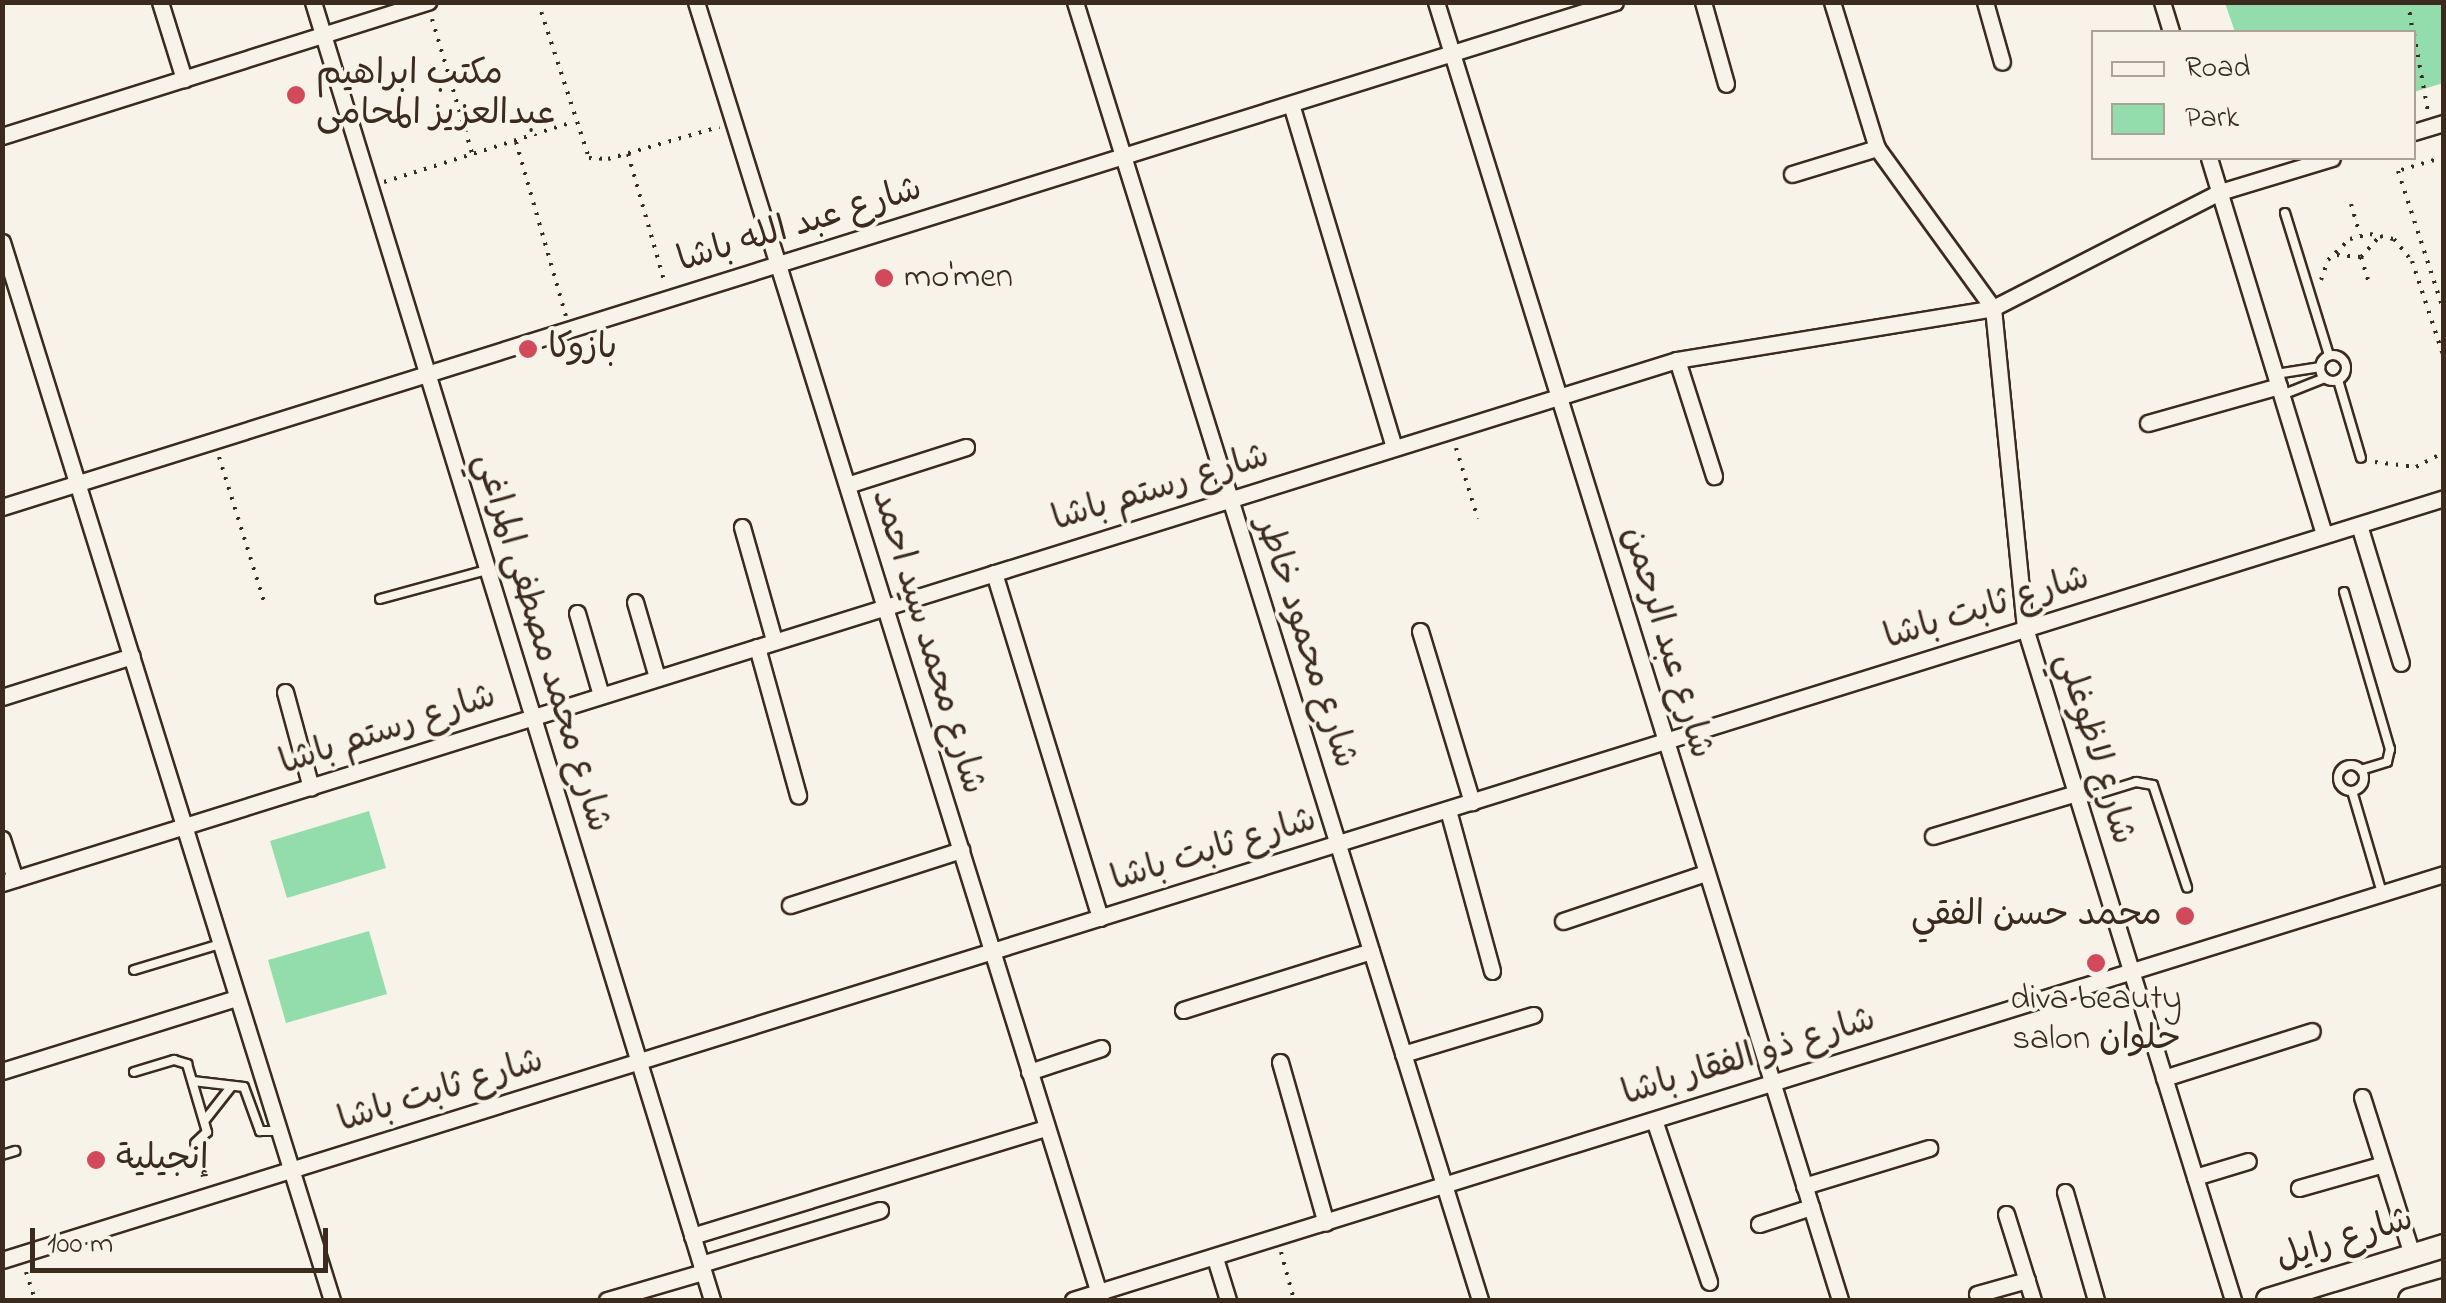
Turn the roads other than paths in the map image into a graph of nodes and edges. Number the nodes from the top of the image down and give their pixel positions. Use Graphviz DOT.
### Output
graph roads {
  1 [pos="160,2"];
  2 [pos="313,2"];
  3 [pos="696,2"];
  4 [pos="1075,2"];
  5 [pos="1436,2"];
  6 [pos="1616,2"];
  7 [pos="1703,2"];
  8 [pos="1832,2"];
  9 [pos="1984,2"];
  10 [pos="2162,2"];
  11 [pos="428,3"];
  12 [pos="2170,30"];
  13 [pos="323,35"];
  14 [pos="1452,54"];
  15 [pos="2002,62"];
  16 [pos="184,79"];
  17 [pos="1726,84"];
  18 [pos="1290,104"];
  19 [pos="2,136"];
  20 [pos="1877,148"];
  21 [pos="1123,157"];
  22 [pos="2210,160"];
  23 [pos="2325,160"];
  24 [pos="1792,174"];
  25 [pos="2220,192"];
  26 [pos="2285,213"];
  27 [pos="2,242"];
  28 [pos="778,264"];
  29 [pos="1993,308"];
  30 [pos="2329,355"];
  31 [pos="1677,360"];
  32 [pos="2320,367"];
  33 [pos="428,374"];
  34 [pos="2324,378"];
  35 [pos="2338,380"];
  36 [pos="2279,385"];
  37 [pos="1558,397"];
  38 [pos="2148,423"];
  39 [pos="966,447"];
  40 [pos="1394,448"];
  41 [pos="2361,458"];
  42 [pos="1714,476"];
  43 [pos="76,484"];
  44 [pos="847,485"];
  45 [pos="2444,498"];
  46 [pos="1228,500"];
  47 [pos="2,507"];
  48 [pos="2359,525"];
  49 [pos="742,527"];
  50 [pos="2324,536"];
  51 [pos="487,570"];
  52 [pos="994,573"];
  53 [pos="2344,592"];
  54 [pos="380,599"];
  55 [pos="635,602"];
  56 [pos="884,606"];
  57 [pos="577,612"];
  58 [pos="2025,628"];
  59 [pos="1420,631"];
  60 [pos="774,640"];
  61 [pos="757,647"];
  62 [pos="132,656"];
  63 [pos="2402,664"];
  64 [pos="656,677"];
  65 [pos="285,692"];
  66 [pos="601,695"];
  67 [pos="2,697"];
  68 [pos="532,716"];
  69 [pos="1666,741"];
  70 [pos="2361,770"];
  71 [pos="311,788"];
  72 [pos="2352,791"];
  73 [pos="798,794"];
  74 [pos="2077,796"];
  75 [pos="1472,802"];
  76 [pos="1448,810"];
  77 [pos="184,827"];
  78 [pos="1934,836"];
  79 [pos="2,839"];
  80 [pos="1338,844"];
  81 [pos="961,850"];
  82 [pos="1706,873"];
  83 [pos="2444,874"];
  84 [pos="9,881"];
  85 [pos="2187,886"];
  86 [pos="2382,893"];
  87 [pos="790,905"];
  88 [pos="1100,918"];
  89 [pos="1563,921"];
  90 [pos="220,944"];
  91 [pos="992,952"];
  92 [pos="1371,952"];
  93 [pos="134,970"];
  94 [pos="2131,970"];
  95 [pos="1492,971"];
  96 [pos="236,998"];
  97 [pos="1183,1010"];
  98 [pos="1533,1015"];
  99 [pos="2312,1031"];
  100 [pos="1101,1048"];
  101 [pos="1402,1054"];
  102 [pos="639,1062"];
  103 [pos="1280,1062"];
  104 [pos="2,1071"];
  105 [pos="134,1072"];
  106 [pos="1029,1072"];
  107 [pos="2164,1078"];
  108 [pos="193,1081"];
  109 [pos="1772,1082"];
  110 [pos="231,1087"];
  111 [pos="2362,1097"];
  112 [pos="204,1117"];
  113 [pos="189,1118"];
  114 [pos="1654,1120"];
  115 [pos="1046,1128"];
  116 [pos="278,1131"];
  117 [pos="195,1144"];
  118 [pos="1929,1148"];
  119 [pos="14,1151"];
  120 [pos="2,1155"];
  121 [pos="2248,1161"];
  122 [pos="2383,1164"];
  123 [pos="290,1171"];
  124 [pos="2194,1177"];
  125 [pos="1444,1186"];
  126 [pos="1804,1186"];
  127 [pos="2299,1188"];
  128 [pos="2065,1192"];
  129 [pos="1811,1207"];
  130 [pos="880,1210"];
  131 [pos="2006,1214"];
  132 [pos="1326,1222"];
  133 [pos="1759,1224"];
  134 [pos="692,1236"];
  135 [pos="2444,1246"];
  136 [pos="2412,1256"];
  137 [pos="1215,1258"];
  138 [pos="2,1260"];
  139 [pos="702,1268"];
  140 [pos="2027,1280"];
  141 [pos="1709,1282"];
  142 [pos="2444,1290"];
  143 [pos="1977,1294"];
  144 [pos="1100,1297"];
  145 [pos="332,1300"];
  146 [pos="607,1300"];
  147 [pos="712,1300"];
  148 [pos="1073,1300"];
  149 [pos="1228,1300"];
  150 [pos="1480,1300"];
  151 [pos="1838,1300"];
  152 [pos="2033,1300"];
  153 [pos="2096,1300"];
  154 [pos="2233,1300"];
  155 [pos="2268,1300"];
  156 [pos="2410,1300"];
  1 -- 16 [label="street"];
  2 -- 13 [label="street, شارع محمد مصطفى المراغي"];
  3 -- 28 [label="street, شارع محمد سيد احمد"];
  4 -- 21 [label="street, شارع محمود خاطر"];
  5 -- 14 [label="street, شارع عبد الرحمن"];
  6 -- 14 [label="street, شارع عبد الله باشا"];
  7 -- 17 [label="street"];
  8 -- 20 [label="street"];
  9 -- 15 [label="street"];
  10 -- 12 [label="street"];
  11 -- 13 [label="street"];
  13 -- 16 [label="street"];
  13 -- 33 [label="street, شارع محمد مصطفى المراغي"];
  14 -- 18 [label="street, شارع عبد الله باشا"];
  14 -- 37 [label="street, شارع عبد الرحمن"];
  16 -- 19 [label="street"];
  18 -- 21 [label="street, شارع عبد الله باشا"];
  18 -- 40 [label="street"];
  20 -- 24 [label="street"];
  20 -- 29 [label="street"];
  21 -- 28 [label="street, شارع عبد الله باشا"];
  21 -- 46 [label="street, شارع محمود خاطر"];
  22 -- 25 [label="street"];
  23 -- 25 [label="street, شارع رستم باشا"];
  25 -- 29 [label="street, شارع رستم باشا"];
  25 -- 36 [label="street"];
  26 -- 30 [label="lane"];
  27 -- 43 [label="street"];
  28 -- 33 [label="street, شارع عبد الله باشا"];
  28 -- 44 [label="street, شارع محمد سيد احمد"];
  29 -- 31 [label="street, شارع رستم باشا"];
  29 -- 58 [label="street, شارع لاظوغلي"];
  30 -- 32 [label="lane"];
  30 -- 35 [label="lane"];
  31 -- 37 [label="street, شارع رستم باشا"];
  31 -- 42 [label="street"];
  32 -- 34 [label="lane"];
  32 -- 36 [label="lane"];
  33 -- 43 [label="street, شارع عبد الله باشا"];
  33 -- 51 [label="street, شارع محمد مصطفى المراغي"];
  34 -- 35 [label="lane"];
  34 -- 36 [label="lane"];
  35 -- 41 [label="lane"];
  36 -- 38 [label="street"];
  36 -- 50 [label="street"];
  37 -- 40 [label="street, شارع رستم باشا"];
  37 -- 69 [label="street, شارع عبد الرحمن"];
  39 -- 44 [label="street"];
  40 -- 46 [label="street, شارع رستم باشا"];
  43 -- 47 [label="street, شارع عبد الله باشا"];
  43 -- 62 [label="street"];
  44 -- 56 [label="street, شارع محمد سيد احمد"];
  45 -- 48 [label="street, شارع ثابت باشا"];
  46 -- 52 [label="street, شارع رستم باشا"];
  46 -- 80 [label="street, شارع محمود خاطر"];
  48 -- 50 [label="street, شارع ثابت باشا"];
  48 -- 63 [label="street"];
  49 -- 60 [label="street"];
  50 -- 58 [label="street, شارع ثابت باشا"];
  51 -- 54 [label="lane"];
  51 -- 68 [label="street, شارع محمد مصطفى المراغي"];
  52 -- 56 [label="street, شارع رستم باشا"];
  52 -- 88 [label="street"];
  53 -- 70 [label="lane"];
  55 -- 64 [label="street"];
  56 -- 60 [label="street, شارع رستم باشا"];
  56 -- 81 [label="street, شارع محمد سيد احمد"];
  57 -- 66 [label="street"];
  58 -- 69 [label="street, شارع ثابت باشا"];
  58 -- 74 [label="street, شارع لاظوغلي"];
  59 -- 75 [label="street"];
  60 -- 61 [label="street, شارع رستم باشا"];
  61 -- 64 [label="street, شارع رستم باشا"];
  61 -- 73 [label="street"];
  62 -- 67 [label="street"];
  62 -- 77 [label="street"];
  64 -- 66 [label="street, شارع رستم باشا"];
  65 -- 71 [label="street"];
  66 -- 68 [label="street, شارع رستم باشا"];
  68 -- 71 [label="street, شارع رستم باشا"];
  68 -- 102 [label="street, شارع محمد مصطفى المراغي"];
  69 -- 75 [label="street, شارع ثابت باشا"];
  69 -- 82 [label="street, شارع عبد الرحمن"];
  70 -- 72 [label="lane"];
  70 -- 72 [label="lane"];
  71 -- 77 [label="street, شارع رستم باشا"];
  72 -- 86 [label="lane"];
  74 -- 78 [label="street"];
  74 -- 85 [label="lane"];
  74 -- 94 [label="street, شارع لاظوغلي"];
  75 -- 76 [label="street, شارع ثابت باشا"];
  76 -- 80 [label="street, شارع ثابت باشا"];
  76 -- 95 [label="street"];
  77 -- 84 [label="street, شارع رستم باشا"];
  77 -- 90 [label="street"];
  79 -- 84 [label="street"];
  80 -- 88 [label="street, شارع ثابت باشا"];
  80 -- 92 [label="street, شارع محمود خاطر"];
  81 -- 87 [label="street"];
  81 -- 91 [label="street, شارع محمد سيد احمد"];
  82 -- 89 [label="street"];
  82 -- 109 [label="street, شارع عبد الرحمن"];
  83 -- 86 [label="street, شارع ذو الفقار باشا"];
  86 -- 94 [label="street, شارع ذو الفقار باشا"];
  88 -- 91 [label="street, شارع ثابت باشا"];
  90 -- 93 [label="lane"];
  90 -- 96 [label="street"];
  91 -- 102 [label="street, شارع ثابت باشا"];
  91 -- 106 [label="street, شارع محمد سيد احمد"];
  92 -- 97 [label="street"];
  92 -- 101 [label="street, شارع محمود خاطر"];
  94 -- 107 [label="street, شارع لاظوغلي"];
  94 -- 109 [label="street, شارع ذو الفقار باشا"];
  96 -- 104 [label="street"];
  96 -- 116 [label="street"];
  98 -- 101 [label="street"];
  99 -- 107 [label="street"];
  100 -- 106 [label="street"];
  101 -- 125 [label="street, شارع محمود خاطر"];
  102 -- 123 [label="street, شارع ثابت باشا"];
  102 -- 134 [label="street, شارع محمد مصطفى المراغي"];
  103 -- 132 [label="street"];
  105 -- 108 [label="lane"];
  106 -- 115 [label="street, شارع محمد سيد احمد"];
  107 -- 124 [label="street, شارع لاظوغلي"];
  108 -- 110 [label="lane"];
  108 -- 112 [label="lane"];
  109 -- 114 [label="street, شارع ذو الفقار باشا"];
  109 -- 126 [label="street, شارع عبد الرحمن"];
  110 -- 112 [label="lane"];
  110 -- 116 [label="lane"];
  111 -- 122 [label="street"];
  112 -- 113 [label="lane"];
  112 -- 117 [label="lane"];
  114 -- 125 [label="street, شارع ذو الفقار باشا"];
  114 -- 141 [label="street"];
  115 -- 134 [label="street"];
  115 -- 144 [label="street, شارع محمد سيد احمد"];
  116 -- 123 [label="street"];
  118 -- 126 [label="street"];
  119 -- 120 [label="lane"];
  121 -- 124 [label="street"];
  122 -- 127 [label="street"];
  122 -- 136 [label="street"];
  123 -- 138 [label="street, شارع ثابت باشا"];
  123 -- 145 [label="street"];
  124 -- 154 [label="street, شارع لاظوغلي"];
  125 -- 132 [label="street, شارع ذو الفقار باشا"];
  125 -- 150 [label="street, شارع محمود خاطر"];
  126 -- 129 [label="street, شارع عبد الرحمن"];
  128 -- 153 [label="street"];
  129 -- 133 [label="street"];
  129 -- 151 [label="street, شارع عبد الرحمن"];
  130 -- 139 [label="street"];
  131 -- 140 [label="street"];
  132 -- 137 [label="street, شارع ذو الفقار باشا"];
  134 -- 139 [label="street, شارع محمد مصطفى المراغي"];
  135 -- 136 [label="street, شارع رايل"];
  136 -- 155 [label="street, شارع رايل"];
  137 -- 144 [label="street, شارع ذو الفقار باشا"];
  137 -- 149 [label="street"];
  139 -- 146 [label="street"];
  139 -- 147 [label="street, شارع محمد مصطفى المراغي"];
  140 -- 143 [label="street"];
  140 -- 152 [label="street"];
  142 -- 156 [label="street"];
  144 -- 148 [label="street, شارع ذو الفقار باشا"];
}
